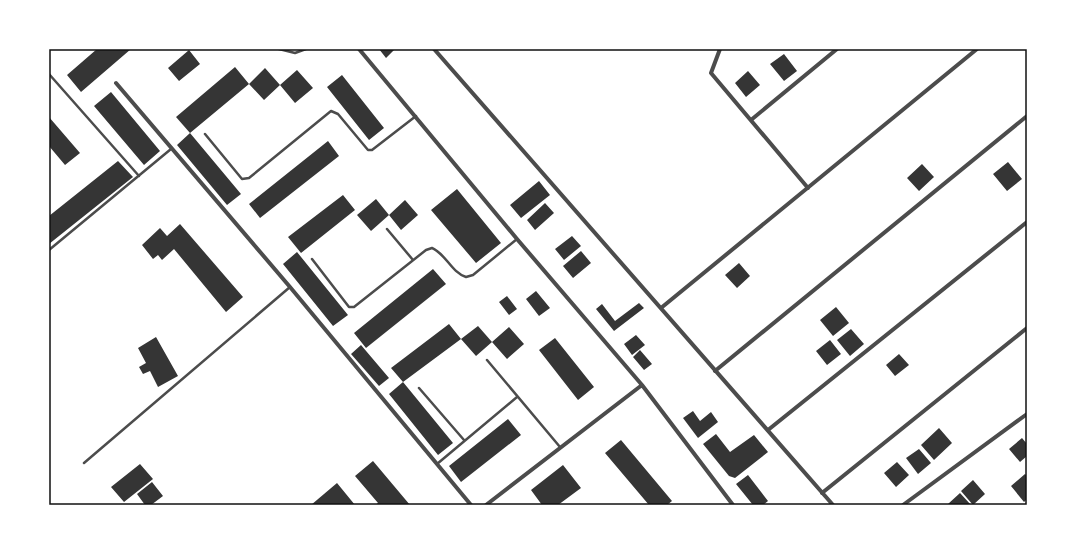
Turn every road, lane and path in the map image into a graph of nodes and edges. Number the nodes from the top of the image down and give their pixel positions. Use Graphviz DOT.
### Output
graph roads {
  1 [pos="279,49"];
  2 [pos="306,49"];
  3 [pos="360,49"];
  4 [pos="434,49"];
  5 [pos="720,49"];
  6 [pos="837,49"];
  7 [pos="977,49"];
  8 [pos="49,74"];
  9 [pos="116,83"];
  10 [pos="416,116"];
  11 [pos="1027,116"];
  12 [pos="751,120"];
  13 [pos="205,134"];
  14 [pos="171,149"];
  15 [pos="139,176"];
  16 [pos="808,188"];
  17 [pos="1027,222"];
  18 [pos="387,229"];
  19 [pos="517,239"];
  20 [pos="49,250"];
  21 [pos="312,259"];
  22 [pos="413,260"];
  23 [pos="290,287"];
  24 [pos="661,308"];
  25 [pos="1027,328"];
  26 [pos="487,360"];
  27 [pos="715,371"];
  28 [pos="642,385"];
  29 [pos="419,388"];
  30 [pos="517,397"];
  31 [pos="1027,414"];
  32 [pos="768,430"];
  33 [pos="464,440"];
  34 [pos="560,447"];
  35 [pos="84,463"];
  36 [pos="437,464"];
  37 [pos="822,492"];
  38 [pos="471,505"];
  39 [pos="486,505"];
  40 [pos="733,505"];
  41 [pos="833,505"];
  42 [pos="903,505"];
  1 -- 2 [label="lane"];
  3 -- 10 [label="street"];
  4 -- 24 [label="street"];
  5 -- 12 [label="street"];
  6 -- 12 [label="street"];
  7 -- 16 [label="street"];
  8 -- 15 [label="lane"];
  9 -- 14 [label="street"];
  10 -- 13 [label="lane"];
  10 -- 19 [label="street"];
  11 -- 27 [label="street"];
  12 -- 16 [label="street"];
  14 -- 15 [label="lane"];
  14 -- 23 [label="street"];
  15 -- 20 [label="lane"];
  16 -- 24 [label="street"];
  17 -- 32 [label="street"];
  18 -- 22 [label="lane"];
  19 -- 22 [label="lane"];
  19 -- 28 [label="street"];
  21 -- 22 [label="lane"];
  23 -- 35 [label="lane"];
  23 -- 36 [label="street"];
  24 -- 27 [label="street"];
  25 -- 37 [label="street"];
  26 -- 30 [label="lane"];
  27 -- 32 [label="street"];
  28 -- 34 [label="street"];
  28 -- 40 [label="street"];
  29 -- 33 [label="lane"];
  30 -- 33 [label="lane"];
  30 -- 34 [label="lane"];
  31 -- 42 [label="street"];
  32 -- 37 [label="street"];
  33 -- 36 [label="lane"];
  34 -- 39 [label="street"];
  36 -- 38 [label="street"];
  37 -- 41 [label="street"];
}
